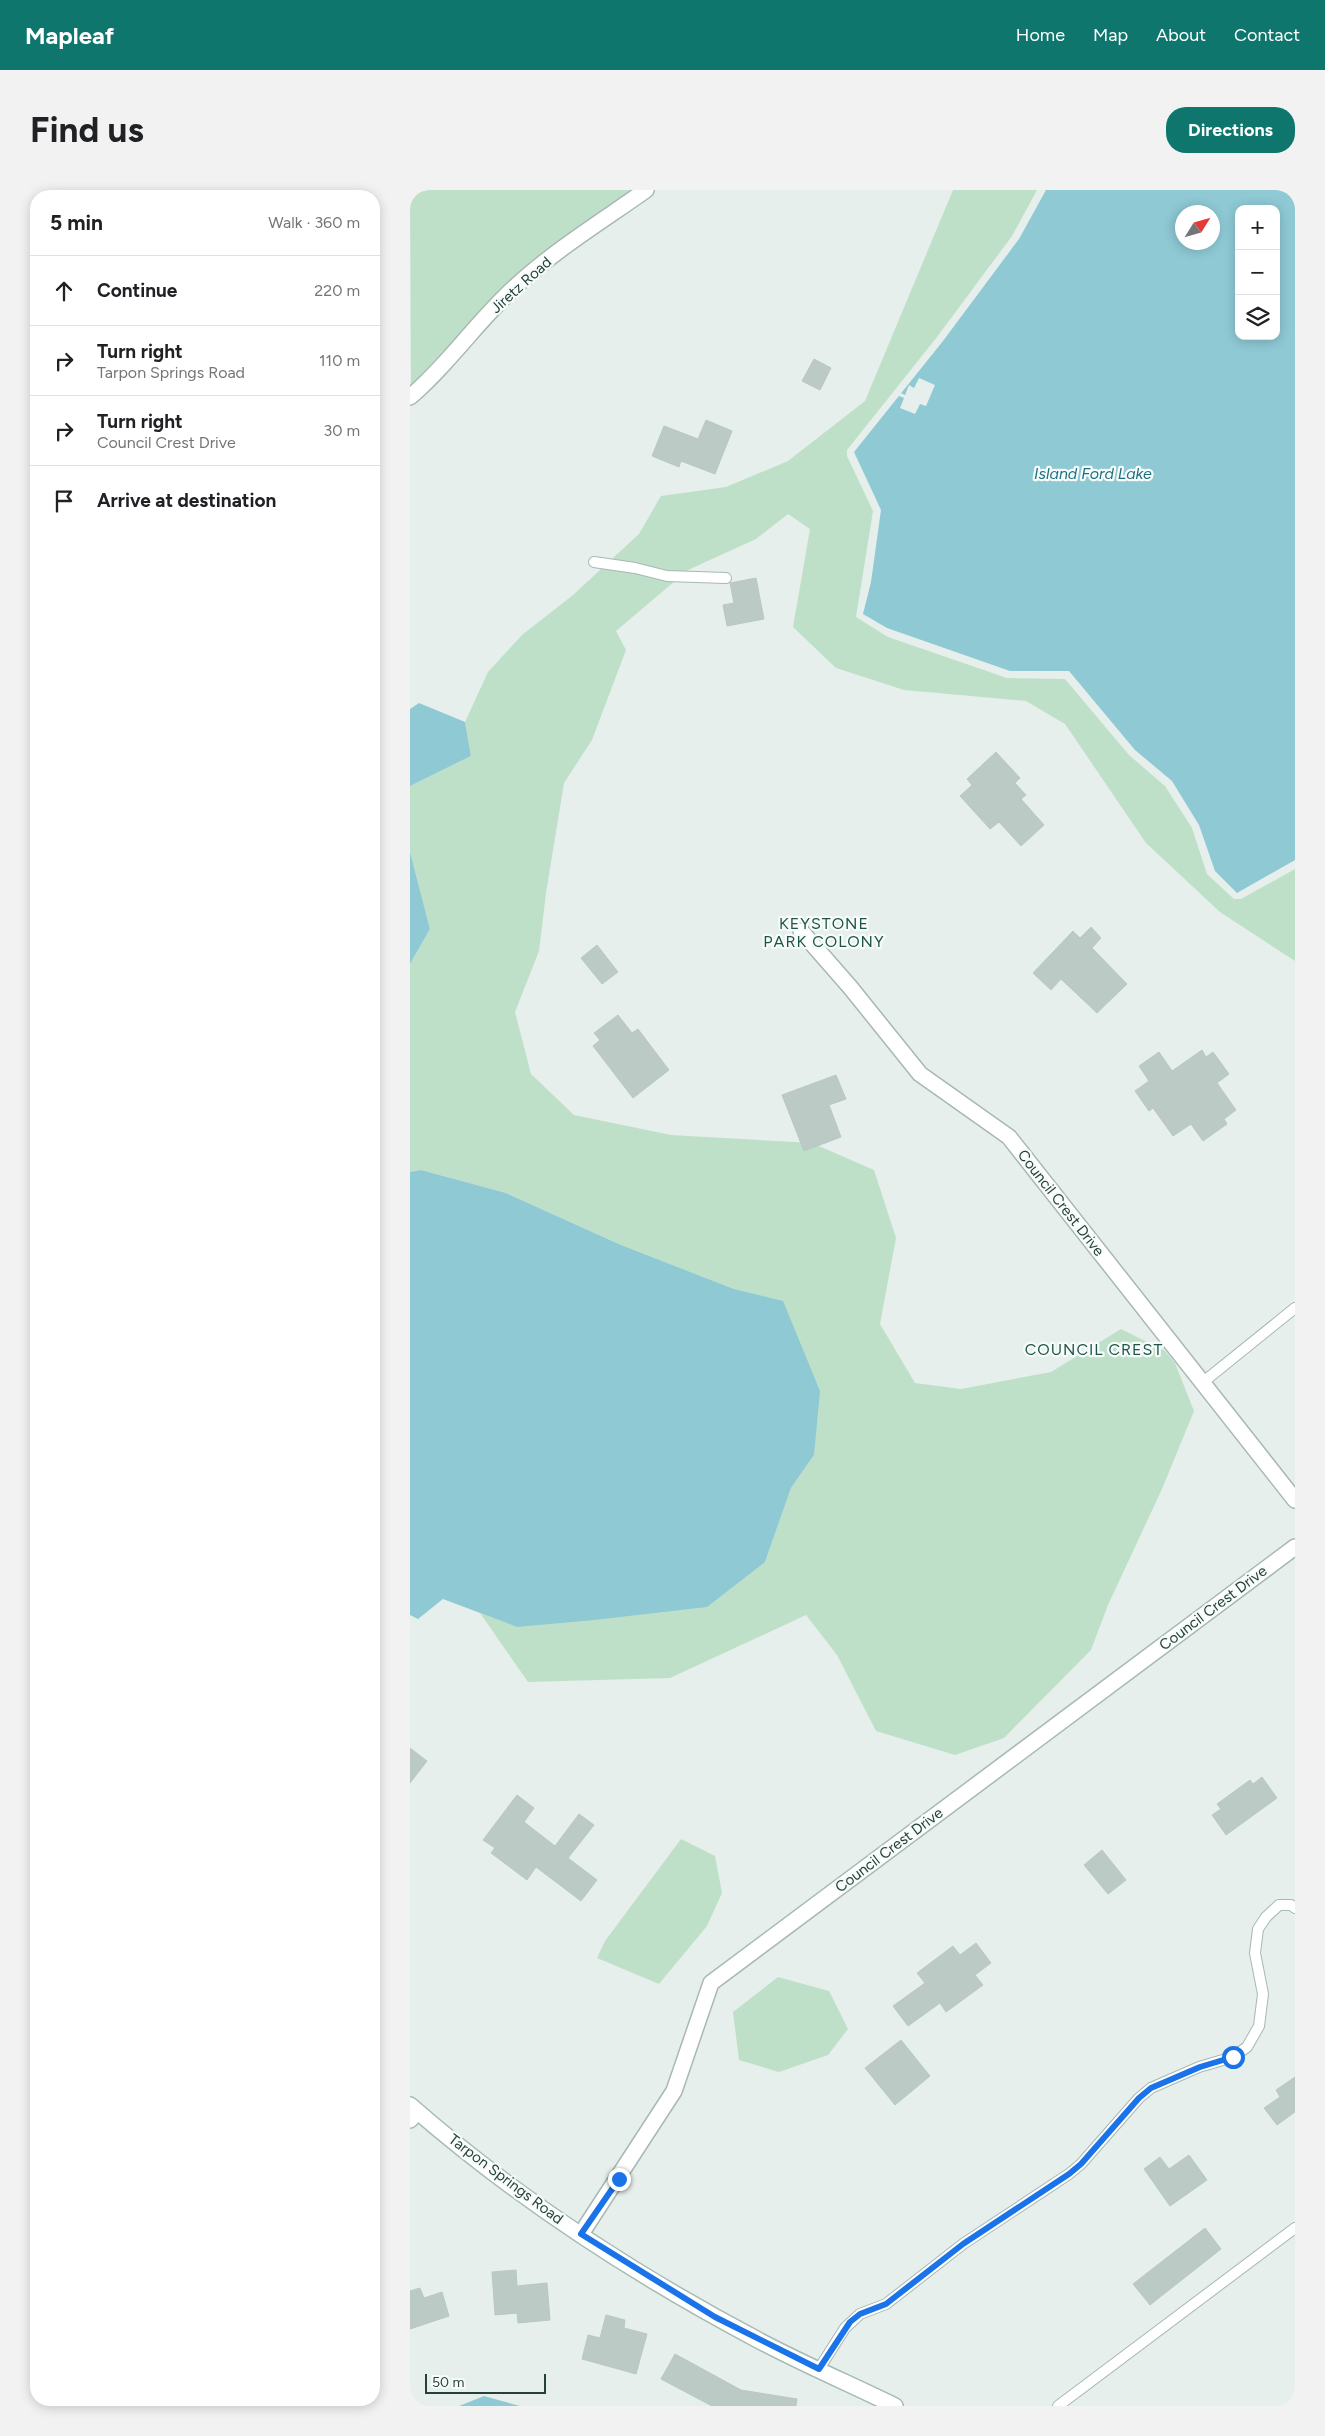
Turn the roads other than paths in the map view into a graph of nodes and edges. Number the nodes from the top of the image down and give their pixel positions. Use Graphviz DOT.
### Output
graph roads {
  1 [pos="646,190"];
  2 [pos="410,397"];
  3 [pos="594,562"];
  4 [pos="726,578"];
  5 [pos="801,931"];
  6 [pos="1295,1308"];
  7 [pos="1202,1383"];
  8 [pos="1295,1500"];
  9 [pos="1295,1547"];
  10 [pos="1295,1908"];
  11 [pos="412,2112"];
  12 [pos="1295,2228"];
  13 [pos="581,2234"];
  14 [pos="819,2369"];
  15 [pos="895,2406"];
  16 [pos="1058,2406"];
  1 -- 2 [label="street, Jiretz Road"];
  3 -- 4 [label="lane"];
  5 -- 7 [label="street, Council Crest Drive"];
  6 -- 7 [label="lane"];
  7 -- 8 [label="street, Council Crest Drive"];
  9 -- 13 [label="street, Council Crest Drive"];
  10 -- 14 [label="lane"];
  11 -- 13 [label="street, Tarpon Springs Road"];
  12 -- 16 [label="lane"];
  13 -- 14 [label="street, Tarpon Springs Road"];
  14 -- 15 [label="street, Tarpon Springs Road"];
}
